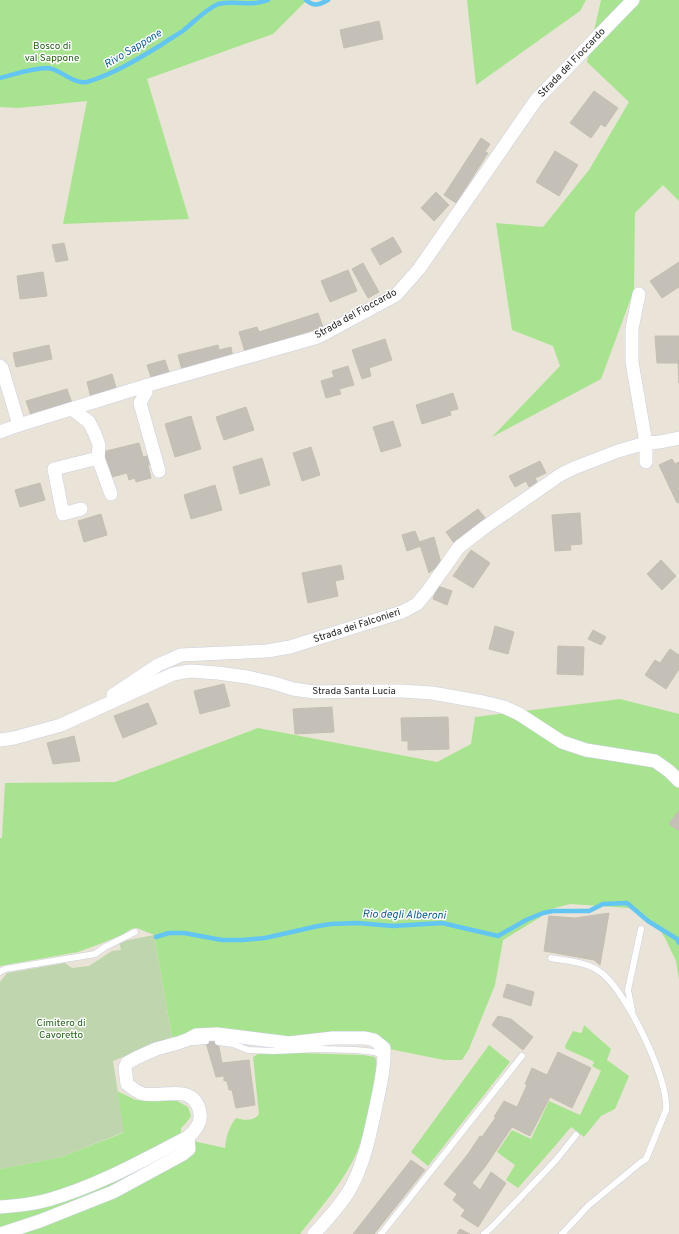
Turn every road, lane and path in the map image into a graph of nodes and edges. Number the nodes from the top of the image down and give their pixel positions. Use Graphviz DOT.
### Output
graph roads {
  1 [pos="633,0"];
  2 [pos="638,294"];
  3 [pos="0,366"];
  4 [pos="145,386"];
  5 [pos="72,409"];
  6 [pos="19,425"];
  7 [pos="0,432"];
  8 [pos="679,438"];
  9 [pos="646,443"];
  10 [pos="98,458"];
  11 [pos="646,462"];
  12 [pos="160,471"];
  13 [pos="111,494"];
  14 [pos="81,509"];
  15 [pos="89,712"];
  16 [pos="0,740"];
  17 [pos="679,781"];
  18 [pos="641,929"];
  19 [pos="135,932"];
  20 [pos="551,958"];
  21 [pos="0,972"];
  22 [pos="633,1016"];
  23 [pos="206,1041"];
  24 [pos="218,1042"];
  25 [pos="178,1043"];
  26 [pos="522,1056"];
  27 [pos="384,1057"];
  28 [pos="576,1135"];
  29 [pos="188,1137"];
  30 [pos="0,1207"];
  31 [pos="0,1234"];
  32 [pos="314,1234"];
  33 [pos="381,1234"];
  34 [pos="484,1234"];
  35 [pos="562,1234"];
  1 -- 4 [label="street, Strada del Fioccardo"];
  2 -- 9 [label="street"];
  3 -- 6 [label="street"];
  4 -- 5 [label="street, Strada del Fioccardo"];
  4 -- 12 [label="street"];
  5 -- 6 [label="street, Strada del Fioccardo"];
  5 -- 10 [label="street"];
  6 -- 7 [label="street, Strada del Fioccardo"];
  8 -- 9 [label="street, Strada dei Falconieri"];
  9 -- 11 [label="street"];
  9 -- 15 [label="street, Strada dei Falconieri"];
  10 -- 13 [label="street"];
  10 -- 14 [label="street"];
  15 -- 16 [label="street, Strada Santa Lucia"];
  15 -- 17 [label="street, Strada Santa Lucia"];
  18 -- 22 [label="lane"];
  19 -- 21 [label="lane"];
  20 -- 22 [label="lane"];
  22 -- 35 [label="lane"];
  23 -- 25 [label="lane"];
  24 -- 27 [label="lane"];
  25 -- 27 [label="street"];
  25 -- 29 [label="street"];
  26 -- 33 [label="lane"];
  27 -- 32 [label="street"];
  28 -- 34 [label="lane"];
  29 -- 30 [label="street"];
  29 -- 31 [label="street"];
}
